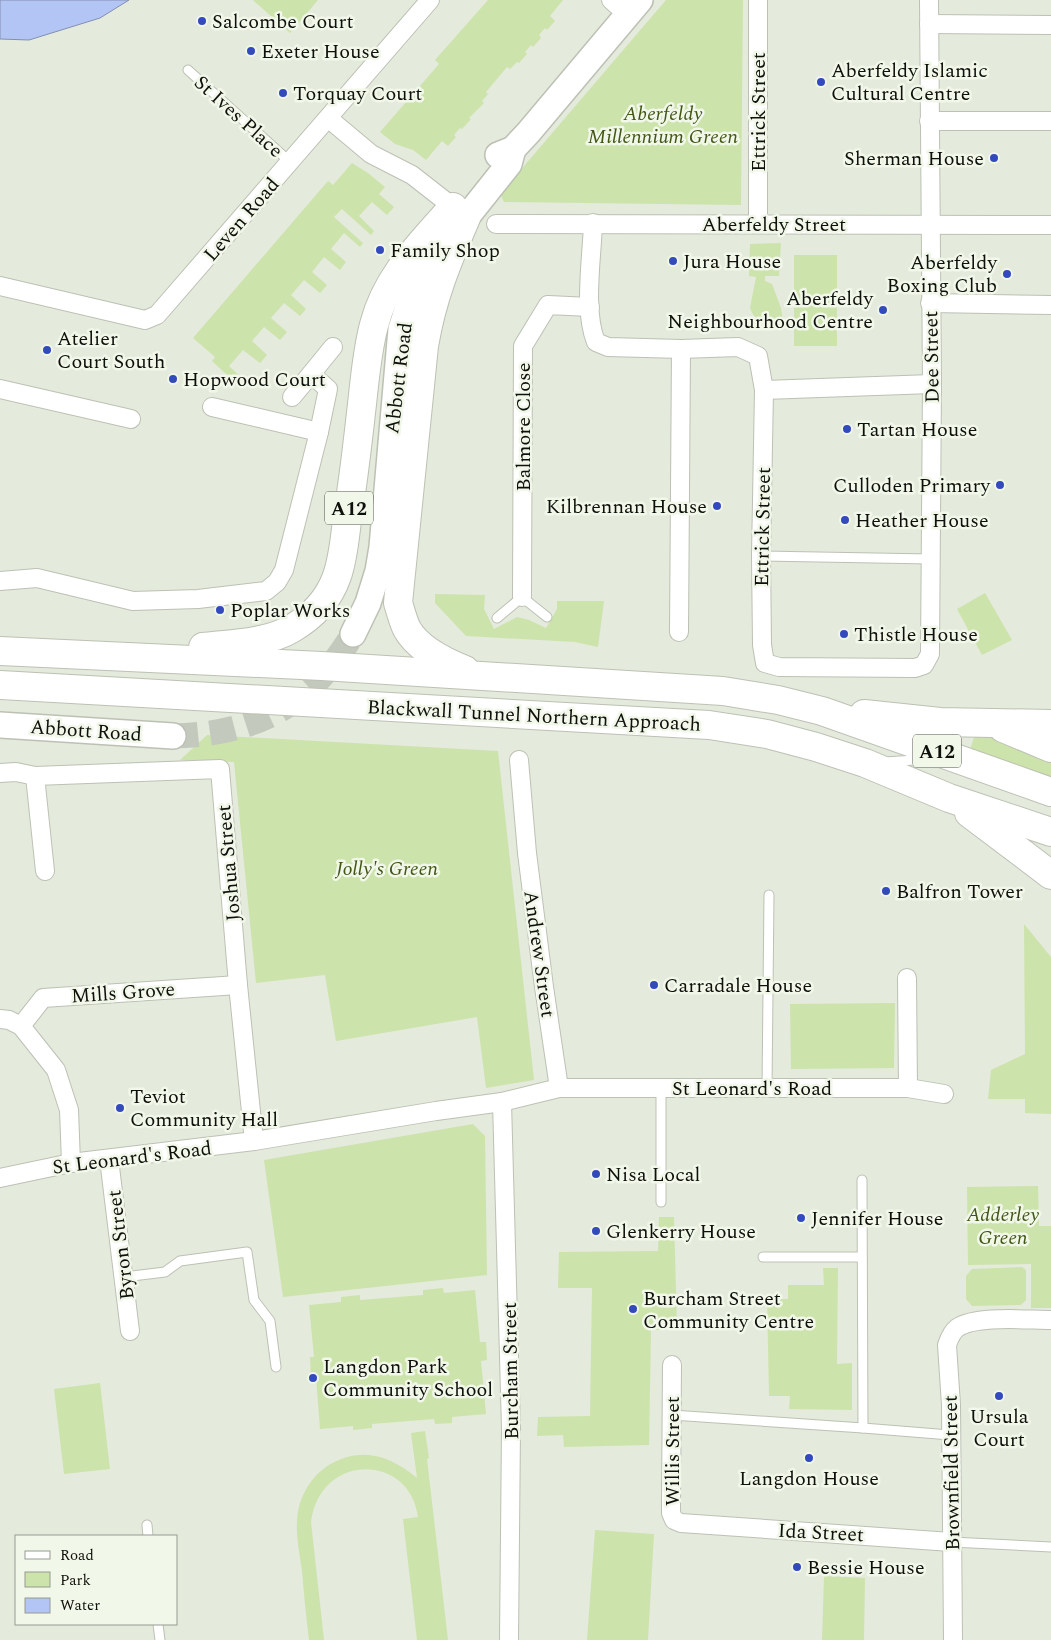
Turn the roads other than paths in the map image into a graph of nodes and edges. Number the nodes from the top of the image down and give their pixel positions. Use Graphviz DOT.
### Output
graph roads {
  1 [pos="430,0"];
  2 [pos="758,0"];
  3 [pos="930,0"];
  4 [pos="626,5"];
  5 [pos="930,24"];
  6 [pos="1051,25"];
  7 [pos="188,70"];
  8 [pos="328,118"];
  9 [pos="929,121"];
  10 [pos="1051,121"];
  11 [pos="290,162"];
  12 [pos="459,212"];
  13 [pos="593,223"];
  14 [pos="496,224"];
  15 [pos="758,224"];
  16 [pos="930,225"];
  17 [pos="1051,225"];
  18 [pos="0,286"];
  19 [pos="930,303"];
  20 [pos="1051,305"];
  21 [pos="590,307"];
  22 [pos="333,347"];
  23 [pos="681,349"];
  24 [pos="311,374"];
  25 [pos="932,384"];
  26 [pos="0,389"];
  27 [pos="764,390"];
  28 [pos="292,397"];
  29 [pos="212,406"];
  30 [pos="131,419"];
  31 [pos="319,432"];
  32 [pos="762,556"];
  33 [pos="931,559"];
  34 [pos="0,581"];
  35 [pos="522,597"];
  36 [pos="548,617"];
  37 [pos="497,618"];
  38 [pos="679,632"];
  39 [pos="353,634"];
  40 [pos="0,651"];
  41 [pos="930,654"];
  42 [pos="107,656"];
  43 [pos="481,676"];
  44 [pos="0,685"];
  45 [pos="822,711"];
  46 [pos="990,723"];
  47 [pos="1051,724"];
  48 [pos="0,725"];
  49 [pos="173,736"];
  50 [pos="1051,748"];
  51 [pos="953,757"];
  52 [pos="519,760"];
  53 [pos="865,763"];
  54 [pos="0,773"];
  55 [pos="35,776"];
  56 [pos="1051,792"];
  57 [pos="949,798"];
  58 [pos="1051,832"];
  59 [pos="45,871"];
  60 [pos="1051,875"];
  61 [pos="769,895"];
  62 [pos="907,978"];
  63 [pos="238,985"];
  64 [pos="0,1019"];
  65 [pos="21,1026"];
  66 [pos="559,1088"];
  67 [pos="661,1088"];
  68 [pos="908,1088"];
  69 [pos="767,1089"];
  70 [pos="944,1094"];
  71 [pos="502,1102"];
  72 [pos="254,1141"];
  73 [pos="109,1159"];
  74 [pos="71,1163"];
  75 [pos="0,1178"];
  76 [pos="862,1180"];
  77 [pos="661,1202"];
  78 [pos="763,1257"];
  79 [pos="862,1257"];
  80 [pos="124,1277"];
  81 [pos="1051,1320"];
  82 [pos="130,1331"];
  83 [pos="672,1366"];
  84 [pos="276,1367"];
  85 [pos="672,1415"];
  86 [pos="863,1428"];
  87 [pos="950,1435"];
  88 [pos="690,1524"];
  89 [pos="146,1525"];
  90 [pos="148,1535"];
  91 [pos="951,1542"];
  92 [pos="1051,1547"];
  93 [pos="158,1625"];
  94 [pos="160,1640"];
  95 [pos="509,1640"];
  96 [pos="953,1640"];
  1 -- 8 [label="street, Leven Road"];
  2 -- 15 [label="street, Ettrick Street"];
  3 -- 5 [label="street, Dee Street"];
  4 -- 12 [label="main road, Abbott Road"];
  5 -- 6 [label="street"];
  5 -- 9 [label="street, Dee Street"];
  7 -- 11 [label="lane, St Ives Place"];
  8 -- 11 [label="street, Leven Road"];
  8 -- 12 [label="street"];
  9 -- 10 [label="street"];
  9 -- 16 [label="street, Dee Street"];
  11 -- 18 [label="street, Leven Road"];
  12 -- 39 [label="main road, Abbott Road"];
  12 -- 42 [label="highway, A12"];
  12 -- 43 [label="highway, A12"];
  13 -- 14 [label="street, Aberfeldy Street"];
  13 -- 15 [label="street, Aberfeldy Street"];
  13 -- 21 [label="street"];
  15 -- 16 [label="street, Aberfeldy Street"];
  16 -- 17 [label="street, Aberfeldy Street"];
  16 -- 19 [label="street, Dee Street"];
  19 -- 20 [label="street"];
  19 -- 25 [label="street, Dee Street"];
  21 -- 23 [label="street"];
  21 -- 35 [label="street, Balmore Close"];
  22 -- 24 [label="street"];
  23 -- 27 [label="street, Ettrick Street"];
  23 -- 38 [label="street"];
  24 -- 28 [label="street"];
  24 -- 31 [label="street"];
  25 -- 27 [label="street"];
  25 -- 33 [label="street, Dee Street"];
  26 -- 30 [label="street"];
  27 -- 32 [label="street, Ettrick Street"];
  29 -- 31 [label="street"];
  31 -- 34 [label="street"];
  32 -- 33 [label="lane"];
  32 -- 41 [label="street, Ettrick Street"];
  33 -- 41 [label="street, Dee Street"];
  35 -- 36 [label="lane"];
  35 -- 37 [label="lane"];
  40 -- 42 [label="highway, Blackwall Tunnel Northern Approach / A12"];
  42 -- 43 [label="highway, Blackwall Tunnel Northern Approach / A12"];
  43 -- 45 [label="highway, Blackwall Tunnel Northern Approach / A12"];
  44 -- 53 [label="highway, Blackwall Tunnel Northern Approach / A12"];
  45 -- 46 [label="highway, A12"];
  45 -- 51 [label="highway, Blackwall Tunnel Northern Approach / A12"];
  46 -- 47 [label="highway, A12"];
  46 -- 50 [label="highway"];
  48 -- 49 [label="main road, Abbott Road"];
  51 -- 53 [label="lane"];
  51 -- 56 [label="highway, Blackwall Tunnel Northern Approach / A12"];
  52 -- 66 [label="street, Andrew Street"];
  53 -- 57 [label="highway, Blackwall Tunnel Northern Approach / A12"];
  54 -- 55 [label="street, Joshua Street"];
  55 -- 59 [label="street"];
  55 -- 63 [label="street, Joshua Street"];
  57 -- 58 [label="highway, Blackwall Tunnel Northern Approach / A12"];
  57 -- 60 [label="highway, A12"];
  61 -- 69 [label="lane"];
  62 -- 68 [label="street"];
  63 -- 65 [label="street, Mills Grove"];
  63 -- 72 [label="street, Joshua Street"];
  64 -- 65 [label="street"];
  65 -- 74 [label="street"];
  66 -- 67 [label="street, St Leonard's Road"];
  66 -- 71 [label="street"];
  67 -- 69 [label="street, St Leonard's Road"];
  67 -- 77 [label="lane"];
  68 -- 69 [label="street, St Leonard's Road"];
  68 -- 70 [label="street, St Leonard's Road"];
  71 -- 72 [label="street, St Leonard's Road"];
  71 -- 95 [label="street, Burcham Street"];
  72 -- 73 [label="street, St Leonard's Road"];
  73 -- 74 [label="street, St Leonard's Road"];
  73 -- 80 [label="street, Byron Street"];
  74 -- 75 [label="street, St Leonard's Road"];
  76 -- 79 [label="lane"];
  78 -- 79 [label="lane"];
  79 -- 86 [label="lane"];
  80 -- 82 [label="street, Byron Street"];
  80 -- 84 [label="lane"];
  81 -- 87 [label="street, Brownfield Street"];
  83 -- 85 [label="street, Willis Street"];
  85 -- 86 [label="lane"];
  85 -- 88 [label="street, Willis Street"];
  86 -- 87 [label="lane"];
  87 -- 91 [label="street, Brownfield Street"];
  88 -- 91 [label="street, Ida Street"];
  89 -- 90 [label="lane"];
  91 -- 92 [label="lane"];
  91 -- 96 [label="street, Brownfield Street"];
  93 -- 94 [label="lane"];
}
